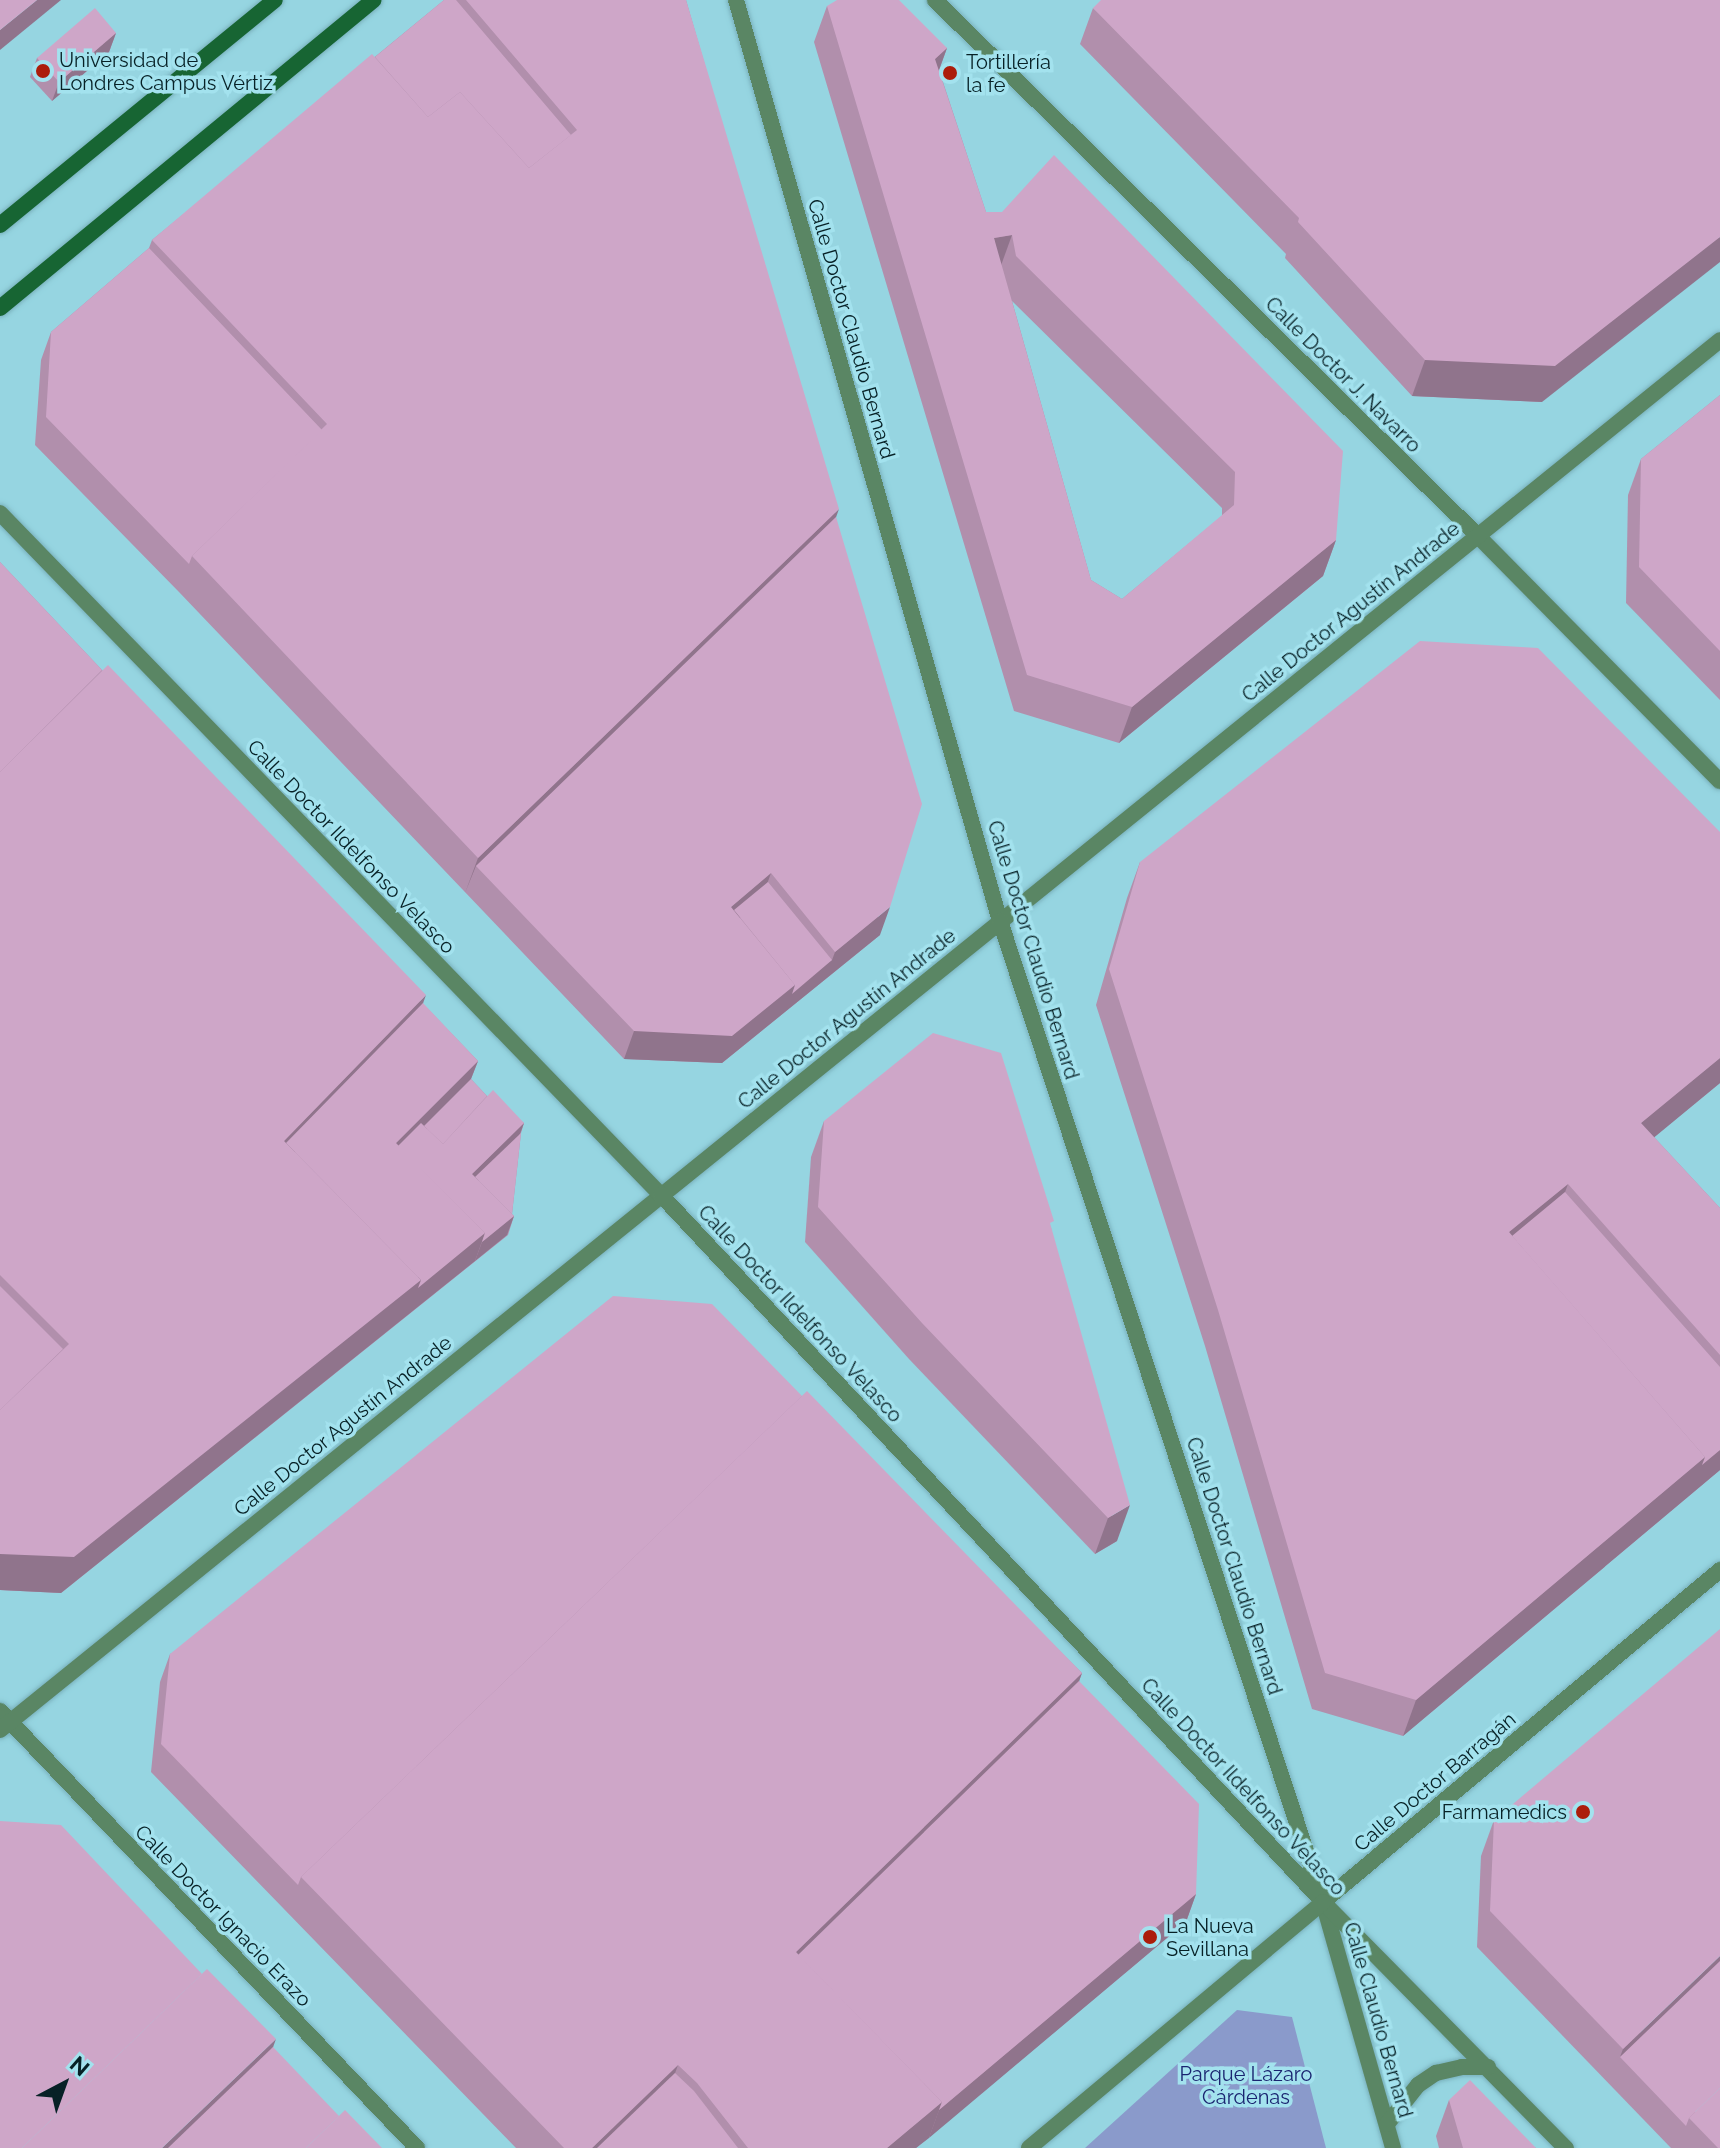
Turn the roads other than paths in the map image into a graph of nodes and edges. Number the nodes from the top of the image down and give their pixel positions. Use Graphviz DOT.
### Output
graph roads {
  1 [pos="275,0"];
  2 [pos="373,0"];
  3 [pos="736,0"];
  4 [pos="935,0"];
  5 [pos="0,225"];
  6 [pos="0,308"];
  7 [pos="1720,340"];
  8 [pos="0,513"];
  9 [pos="1478,536"];
  10 [pos="1720,781"];
  11 [pos="1000,921"];
  12 [pos="661,1195"];
  13 [pos="1720,1570"];
  14 [pos="3,1721"];
  15 [pos="1323,1902"];
  16 [pos="1488,2067"];
  17 [pos="1387,2124"];
  18 [pos="417,2148"];
  19 [pos="1029,2148"];
  20 [pos="1393,2148"];
  21 [pos="1566,2148"];
  1 -- 5 [label="main road"];
  2 -- 6 [label="main road"];
  3 -- 11 [label="street, Calle Doctor Claudio Bernard"];
  4 -- 9 [label="street, Calle Doctor J. Navarro"];
  7 -- 9 [label="street, Calle Doctor Agustín Andrade"];
  8 -- 12 [label="street, Calle Doctor Ildelfonso Velasco"];
  9 -- 10 [label="street, Calle Doctor J. Navarro"];
  9 -- 11 [label="street, Calle Doctor Agustín Andrade"];
  11 -- 12 [label="street, Calle Doctor Agustín Andrade"];
  11 -- 15 [label="street, Calle Doctor Claudio Bernard"];
  12 -- 14 [label="street, Calle Doctor Agustín Andrade"];
  12 -- 15 [label="street, Calle Doctor Ildelfonso Velasco"];
  13 -- 15 [label="street, Calle Doctor Barragán"];
  14 -- 18 [label="street, Calle Doctor Ignacio Erazo"];
  15 -- 16 [label="street, Calle Doctor Ildelfonso Velasco"];
  15 -- 17 [label="street, Calle Claudio Bernard"];
  15 -- 19 [label="street, Calle Doctor Barragán"];
  16 -- 17 [label="street"];
  16 -- 21 [label="street, Calle Doctor Ildelfonso Velasco"];
  17 -- 20 [label="street, Calle Claudio Bernard"];
}
